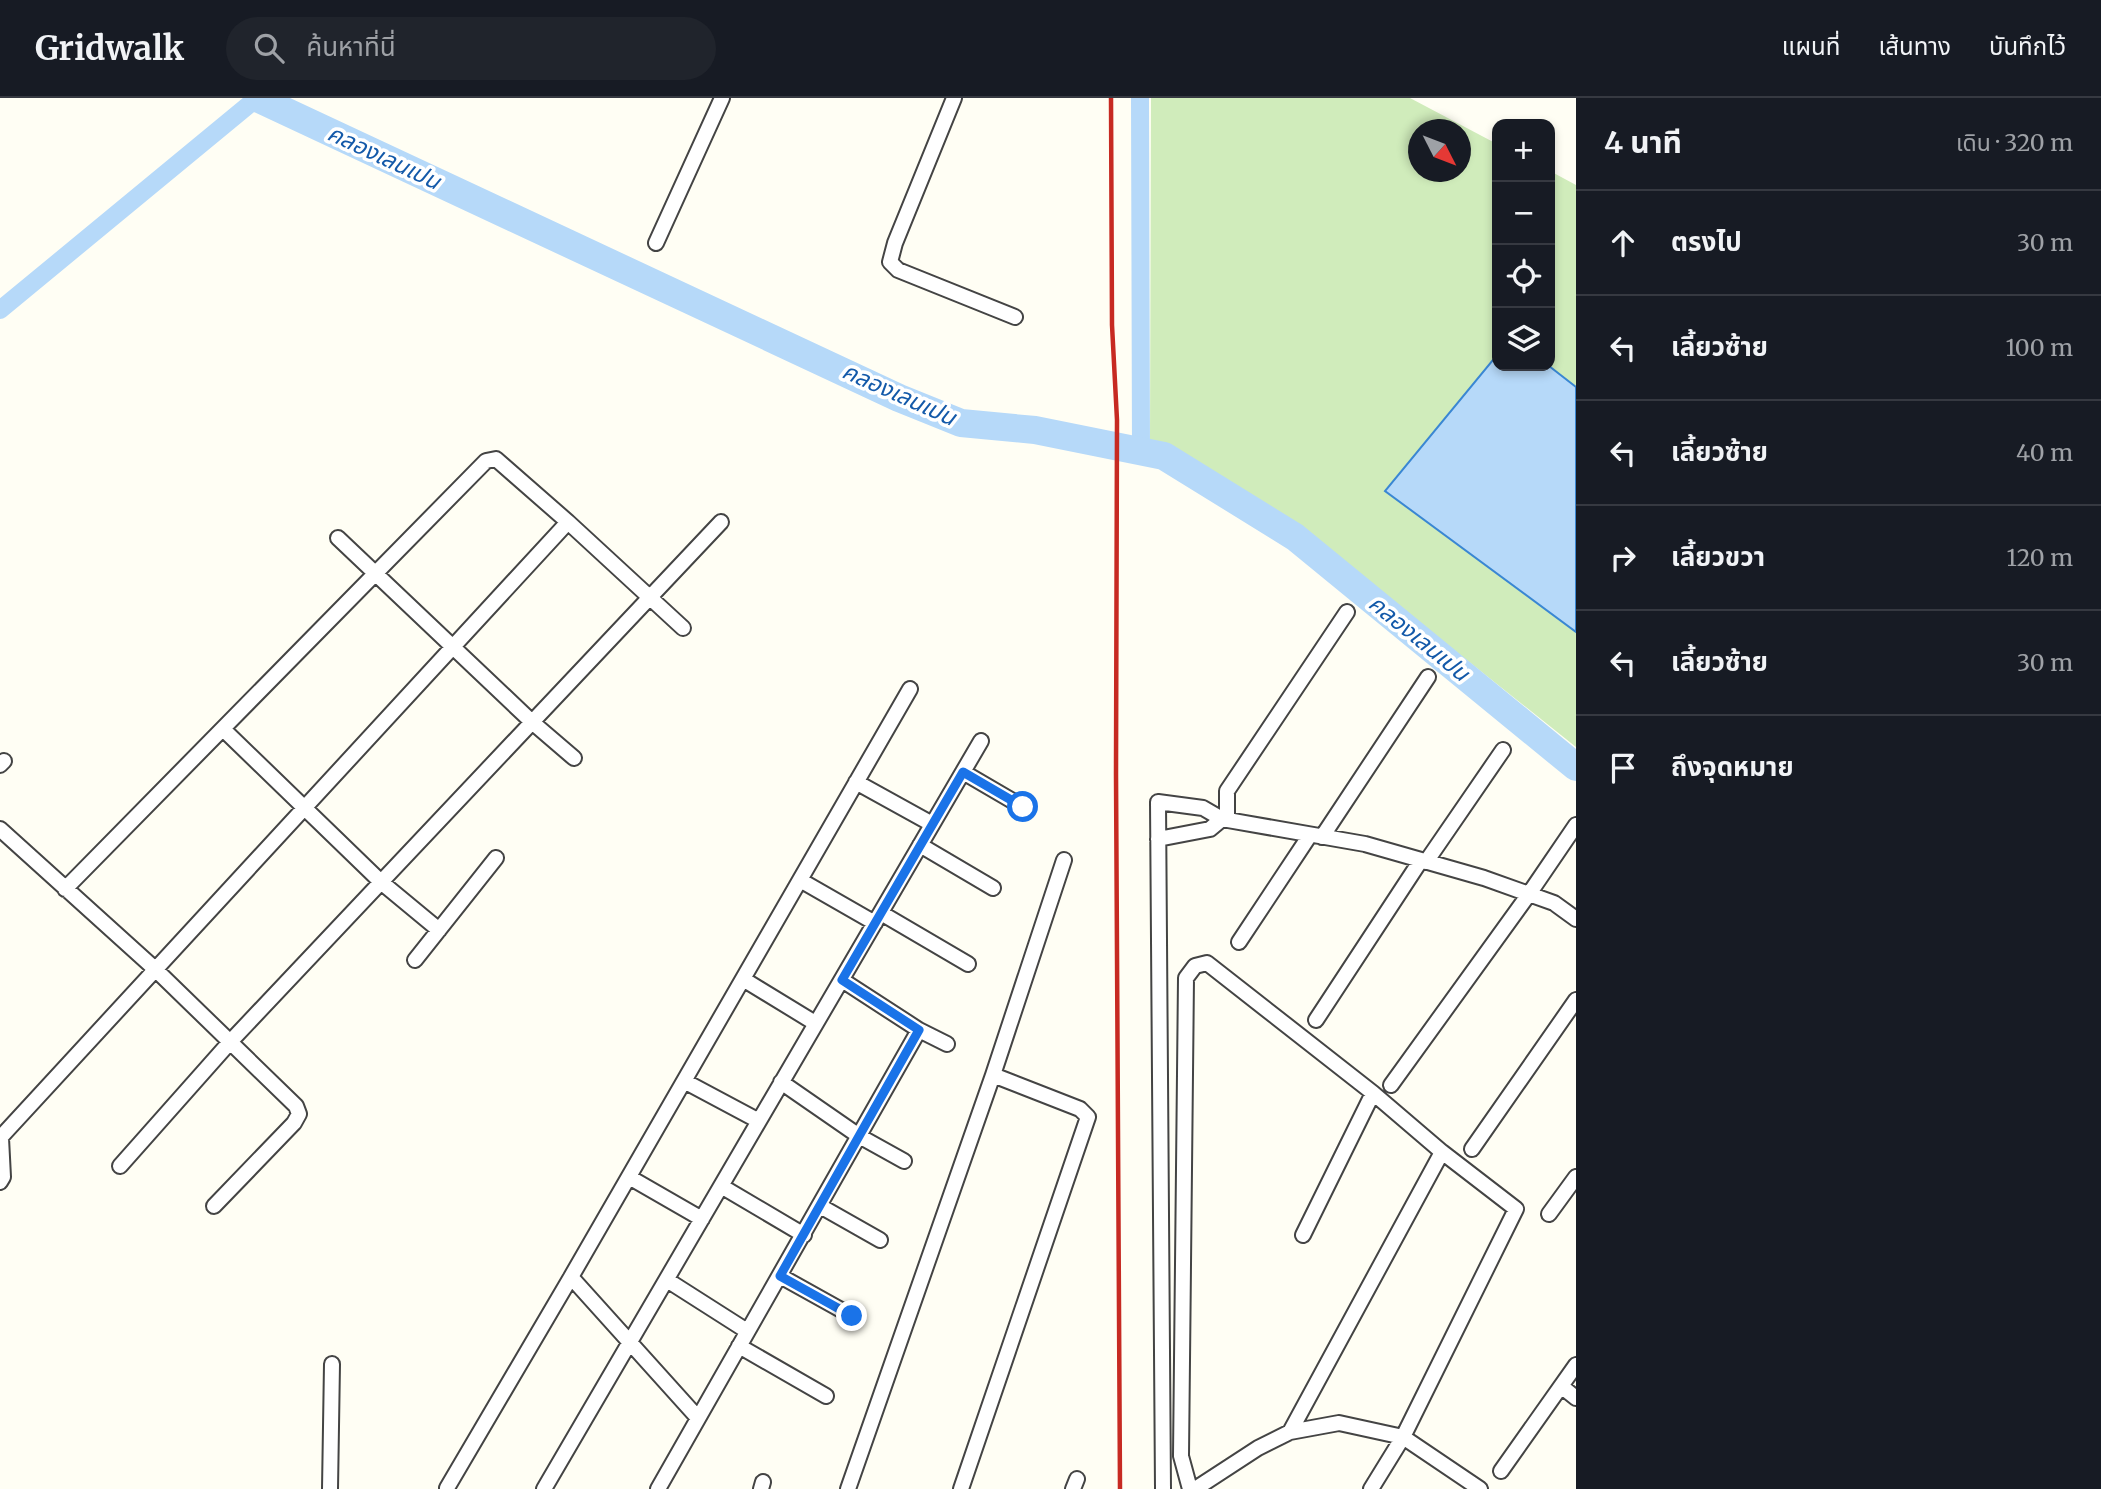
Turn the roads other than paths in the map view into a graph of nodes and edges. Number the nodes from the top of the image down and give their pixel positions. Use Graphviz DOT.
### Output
graph roads {
  1 [pos="722,98"];
  2 [pos="954,98"];
  3 [pos="656,243"];
  4 [pos="1015,317"];
  5 [pos="568,522"];
  6 [pos="722,522"];
  7 [pos="338,538"];
  8 [pos="375,574"];
  9 [pos="650,598"];
  10 [pos="1347,612"];
  11 [pos="683,628"];
  12 [pos="452,648"];
  13 [pos="1428,677"];
  14 [pos="909,689"];
  15 [pos="532,722"];
  16 [pos="223,729"];
  17 [pos="981,741"];
  18 [pos="1503,750"];
  19 [pos="575,758"];
  20 [pos="963,772"];
  21 [pos="856,782"];
  22 [pos="1023,807"];
  23 [pos="303,808"];
  24 [pos="1225,820"];
  25 [pos="932,824"];
  26 [pos="1576,825"];
  27 [pos="1,832"];
  28 [pos="1316,836"];
  29 [pos="1158,839"];
  30 [pos="920,845"];
  31 [pos="496,858"];
  32 [pos="1064,860"];
  33 [pos="1424,861"];
  34 [pos="800,880"];
  35 [pos="382,882"];
  36 [pos="993,888"];
  37 [pos="65,889"];
  38 [pos="1529,894"];
  39 [pos="878,918"];
  40 [pos="1576,919"];
  41 [pos="439,930"];
  42 [pos="1238,942"];
  43 [pos="415,960"];
  44 [pos="968,964"];
  45 [pos="155,970"];
  46 [pos="743,979"];
  47 [pos="842,980"];
  48 [pos="1576,1000"];
  49 [pos="1316,1020"];
  50 [pos="815,1023"];
  51 [pos="919,1030"];
  52 [pos="230,1042"];
  53 [pos="947,1044"];
  54 [pos="993,1076"];
  55 [pos="684,1081"];
  56 [pos="781,1082"];
  57 [pos="1391,1085"];
  58 [pos="1373,1093"];
  59 [pos="759,1121"];
  60 [pos="859,1136"];
  61 [pos="0,1138"];
  62 [pos="1472,1149"];
  63 [pos="1443,1152"];
  64 [pos="904,1161"];
  65 [pos="120,1166"];
  66 [pos="629,1177"];
  67 [pos="1576,1177"];
  68 [pos="0,1182"];
  69 [pos="721,1186"];
  70 [pos="214,1206"];
  71 [pos="820,1206"];
  72 [pos="1549,1214"];
  73 [pos="702,1219"];
  74 [pos="804,1235"];
  75 [pos="1303,1235"];
  76 [pos="880,1240"];
  77 [pos="780,1276"];
  78 [pos="572,1277"];
  79 [pos="667,1280"];
  80 [pos="852,1316"];
  81 [pos="747,1331"];
  82 [pos="631,1343"];
  83 [pos="739,1346"];
  84 [pos="332,1364"];
  85 [pos="1576,1365"];
  86 [pos="1561,1386"];
  87 [pos="826,1396"];
  88 [pos="1576,1398"];
  89 [pos="698,1418"];
  90 [pos="1290,1432"];
  91 [pos="1403,1437"];
  92 [pos="1501,1471"];
  93 [pos="447,1488"];
  94 [pos="330,1489"];
  95 [pos="544,1489"];
  96 [pos="658,1489"];
  97 [pos="848,1489"];
  98 [pos="961,1489"];
  99 [pos="1163,1489"];
  100 [pos="1192,1489"];
  101 [pos="1371,1489"];
  102 [pos="1480,1489"];
  1 -- 3 [label="street"];
  2 -- 4 [label="street"];
  5 -- 8 [label="street"];
  5 -- 9 [label="street"];
  5 -- 12 [label="street"];
  6 -- 9 [label="street"];
  7 -- 8 [label="street"];
  8 -- 12 [label="street"];
  8 -- 16 [label="street"];
  9 -- 11 [label="street"];
  9 -- 15 [label="street"];
  10 -- 24 [label="street"];
  12 -- 15 [label="street"];
  12 -- 23 [label="street"];
  13 -- 28 [label="street"];
  14 -- 21 [label="street"];
  15 -- 19 [label="street"];
  15 -- 35 [label="street"];
  16 -- 23 [label="street"];
  16 -- 37 [label="street"];
  17 -- 20 [label="street"];
  18 -- 33 [label="street"];
  20 -- 22 [label="street"];
  20 -- 25 [label="street"];
  21 -- 25 [label="street"];
  21 -- 34 [label="street"];
  23 -- 35 [label="street"];
  23 -- 45 [label="street"];
  24 -- 28 [label="street"];
  24 -- 29 [label="street"];
  24 -- 29 [label="street"];
  25 -- 30 [label="street"];
  26 -- 38 [label="street"];
  27 -- 37 [label="street"];
  28 -- 33 [label="street"];
  28 -- 42 [label="street"];
  29 -- 99 [label="street"];
  30 -- 36 [label="street"];
  30 -- 39 [label="street"];
  31 -- 41 [label="street"];
  32 -- 54 [label="street"];
  33 -- 38 [label="street"];
  33 -- 49 [label="street"];
  34 -- 39 [label="street"];
  34 -- 46 [label="street"];
  35 -- 41 [label="street"];
  35 -- 52 [label="street"];
  37 -- 45 [label="street"];
  38 -- 40 [label="street"];
  38 -- 57 [label="street"];
  39 -- 44 [label="street"];
  39 -- 47 [label="street"];
  41 -- 43 [label="street"];
  45 -- 52 [label="street"];
  45 -- 61 [label="street"];
  46 -- 50 [label="street"];
  46 -- 55 [label="street"];
  47 -- 50 [label="street"];
  47 -- 51 [label="street"];
  48 -- 62 [label="street"];
  50 -- 56 [label="street"];
  51 -- 53 [label="street"];
  51 -- 60 [label="street"];
  52 -- 65 [label="street"];
  52 -- 70 [label="street"];
  54 -- 97 [label="street"];
  54 -- 98 [label="street"];
  55 -- 59 [label="street"];
  55 -- 66 [label="street"];
  56 -- 59 [label="street"];
  56 -- 60 [label="street"];
  58 -- 63 [label="street"];
  58 -- 75 [label="street"];
  58 -- 100 [label="street"];
  59 -- 69 [label="street"];
  60 -- 64 [label="street"];
  60 -- 71 [label="street"];
  61 -- 68 [label="street"];
  63 -- 90 [label="street"];
  63 -- 91 [label="street"];
  66 -- 73 [label="street"];
  66 -- 78 [label="street"];
  67 -- 72 [label="street"];
  69 -- 73 [label="street"];
  69 -- 74 [label="street"];
  71 -- 74 [label="street"];
  71 -- 76 [label="street"];
  73 -- 79 [label="street"];
  74 -- 77 [label="street"];
  77 -- 80 [label="street"];
  77 -- 81 [label="street"];
  78 -- 82 [label="street"];
  78 -- 93 [label="street"];
  79 -- 81 [label="street"];
  79 -- 82 [label="street"];
  81 -- 83 [label="street"];
  82 -- 89 [label="street"];
  82 -- 95 [label="street"];
  83 -- 87 [label="street"];
  83 -- 89 [label="street"];
  84 -- 94 [label="street"];
  85 -- 86 [label="street"];
  86 -- 88 [label="street"];
  86 -- 92 [label="street"];
  89 -- 96 [label="street"];
  90 -- 91 [label="street"];
  90 -- 100 [label="street"];
  91 -- 101 [label="street"];
  91 -- 102 [label="street"];
}
